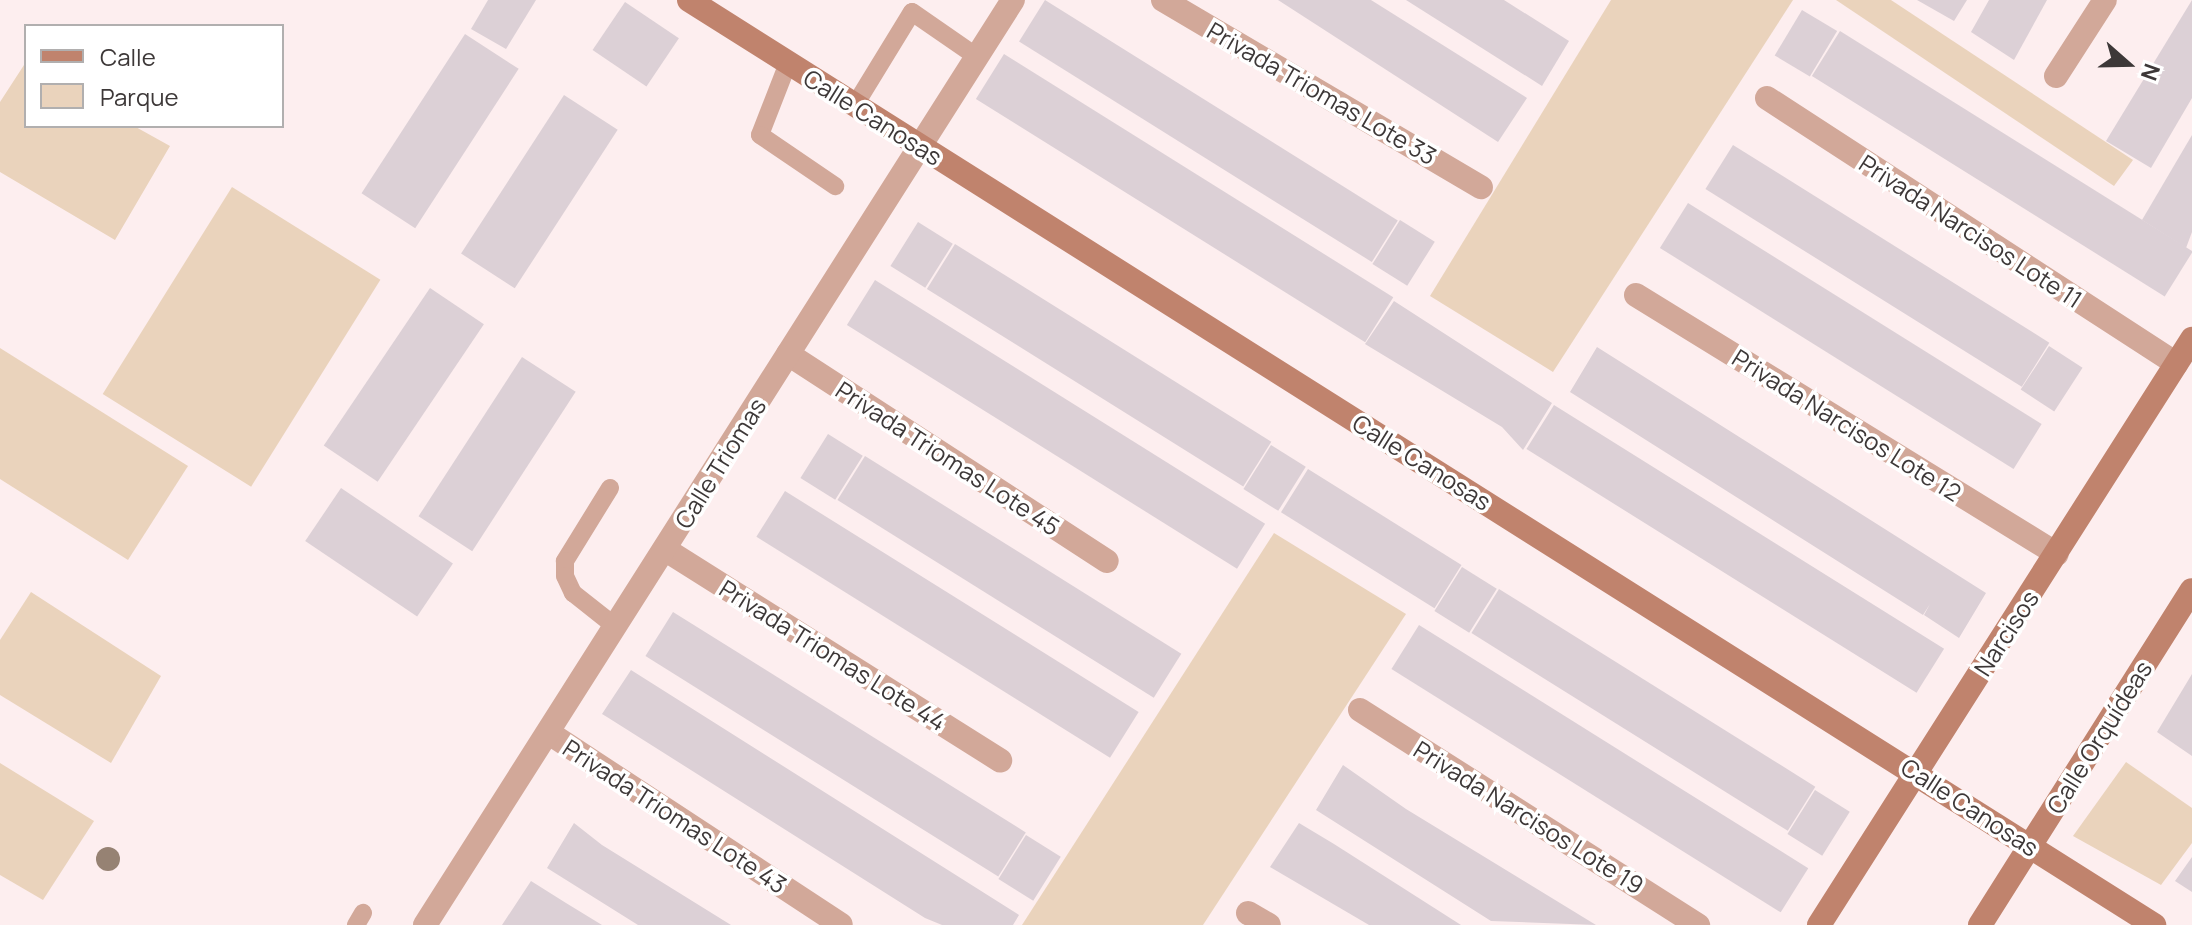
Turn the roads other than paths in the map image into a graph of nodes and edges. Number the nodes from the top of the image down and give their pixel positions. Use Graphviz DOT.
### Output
graph roads {
  1 [pos="689,0"];
  2 [pos="1013,0"];
  3 [pos="1163,0"];
  4 [pos="2105,0"];
  5 [pos="916,6"];
  6 [pos="977,57"];
  7 [pos="788,63"];
  8 [pos="2056,76"];
  9 [pos="1767,98"];
  10 [pos="855,105"];
  11 [pos="920,146"];
  12 [pos="835,186"];
  13 [pos="1481,187"];
  14 [pos="1636,295"];
  15 [pos="2192,339"];
  16 [pos="788,354"];
  17 [pos="2176,364"];
  18 [pos="610,488"];
  19 [pos="666,550"];
  20 [pos="2057,554"];
  21 [pos="1107,561"];
  22 [pos="2192,590"];
  23 [pos="616,627"];
  24 [pos="1360,710"];
  25 [pos="549,733"];
  26 [pos="1000,760"];
  27 [pos="1915,772"];
  28 [pos="2030,846"];
  29 [pos="425,925"];
  30 [pos="841,925"];
  31 [pos="1698,925"];
  32 [pos="1819,925"];
  33 [pos="1980,925"];
  34 [pos="2154,925"];
  1 -- 7 [label="street, Calle Canosas"];
  2 -- 6 [label="street, Calle Triomas"];
  3 -- 13 [label="street, Privada Triomas Lote 33"];
  4 -- 8 [label="street"];
  5 -- 6 [label="lane"];
  5 -- 10 [label="lane"];
  6 -- 11 [label="street, Calle Triomas"];
  7 -- 10 [label="street, Calle Canosas"];
  7 -- 12 [label="lane"];
  9 -- 17 [label="street, Privada Narcisos Lote 11"];
  10 -- 11 [label="street, Calle Canosas"];
  11 -- 16 [label="street, Calle Triomas"];
  11 -- 27 [label="street, Calle Canosas"];
  14 -- 20 [label="street, Privada Narcisos Lote 12"];
  15 -- 17 [label="street, Narcisos"];
  16 -- 19 [label="street, Calle Triomas"];
  16 -- 21 [label="street, Privada Triomas Lote 45"];
  17 -- 20 [label="street, Narcisos"];
  18 -- 23 [label="lane"];
  19 -- 23 [label="street, Calle Triomas"];
  19 -- 26 [label="street, Privada Triomas Lote 44"];
  20 -- 27 [label="street, Narcisos"];
  22 -- 28 [label="street, Calle Orquídeas"];
  23 -- 25 [label="street, Calle Triomas"];
  24 -- 31 [label="street, Privada Narcisos Lote 19"];
  25 -- 29 [label="street, Calle Triomas"];
  25 -- 30 [label="street, Privada Triomas Lote 43"];
  27 -- 28 [label="street, Calle Canosas"];
  27 -- 32 [label="street, Narcisos"];
  28 -- 33 [label="street, Calle Orquídeas"];
  28 -- 34 [label="street, Calle Canosas"];
}
